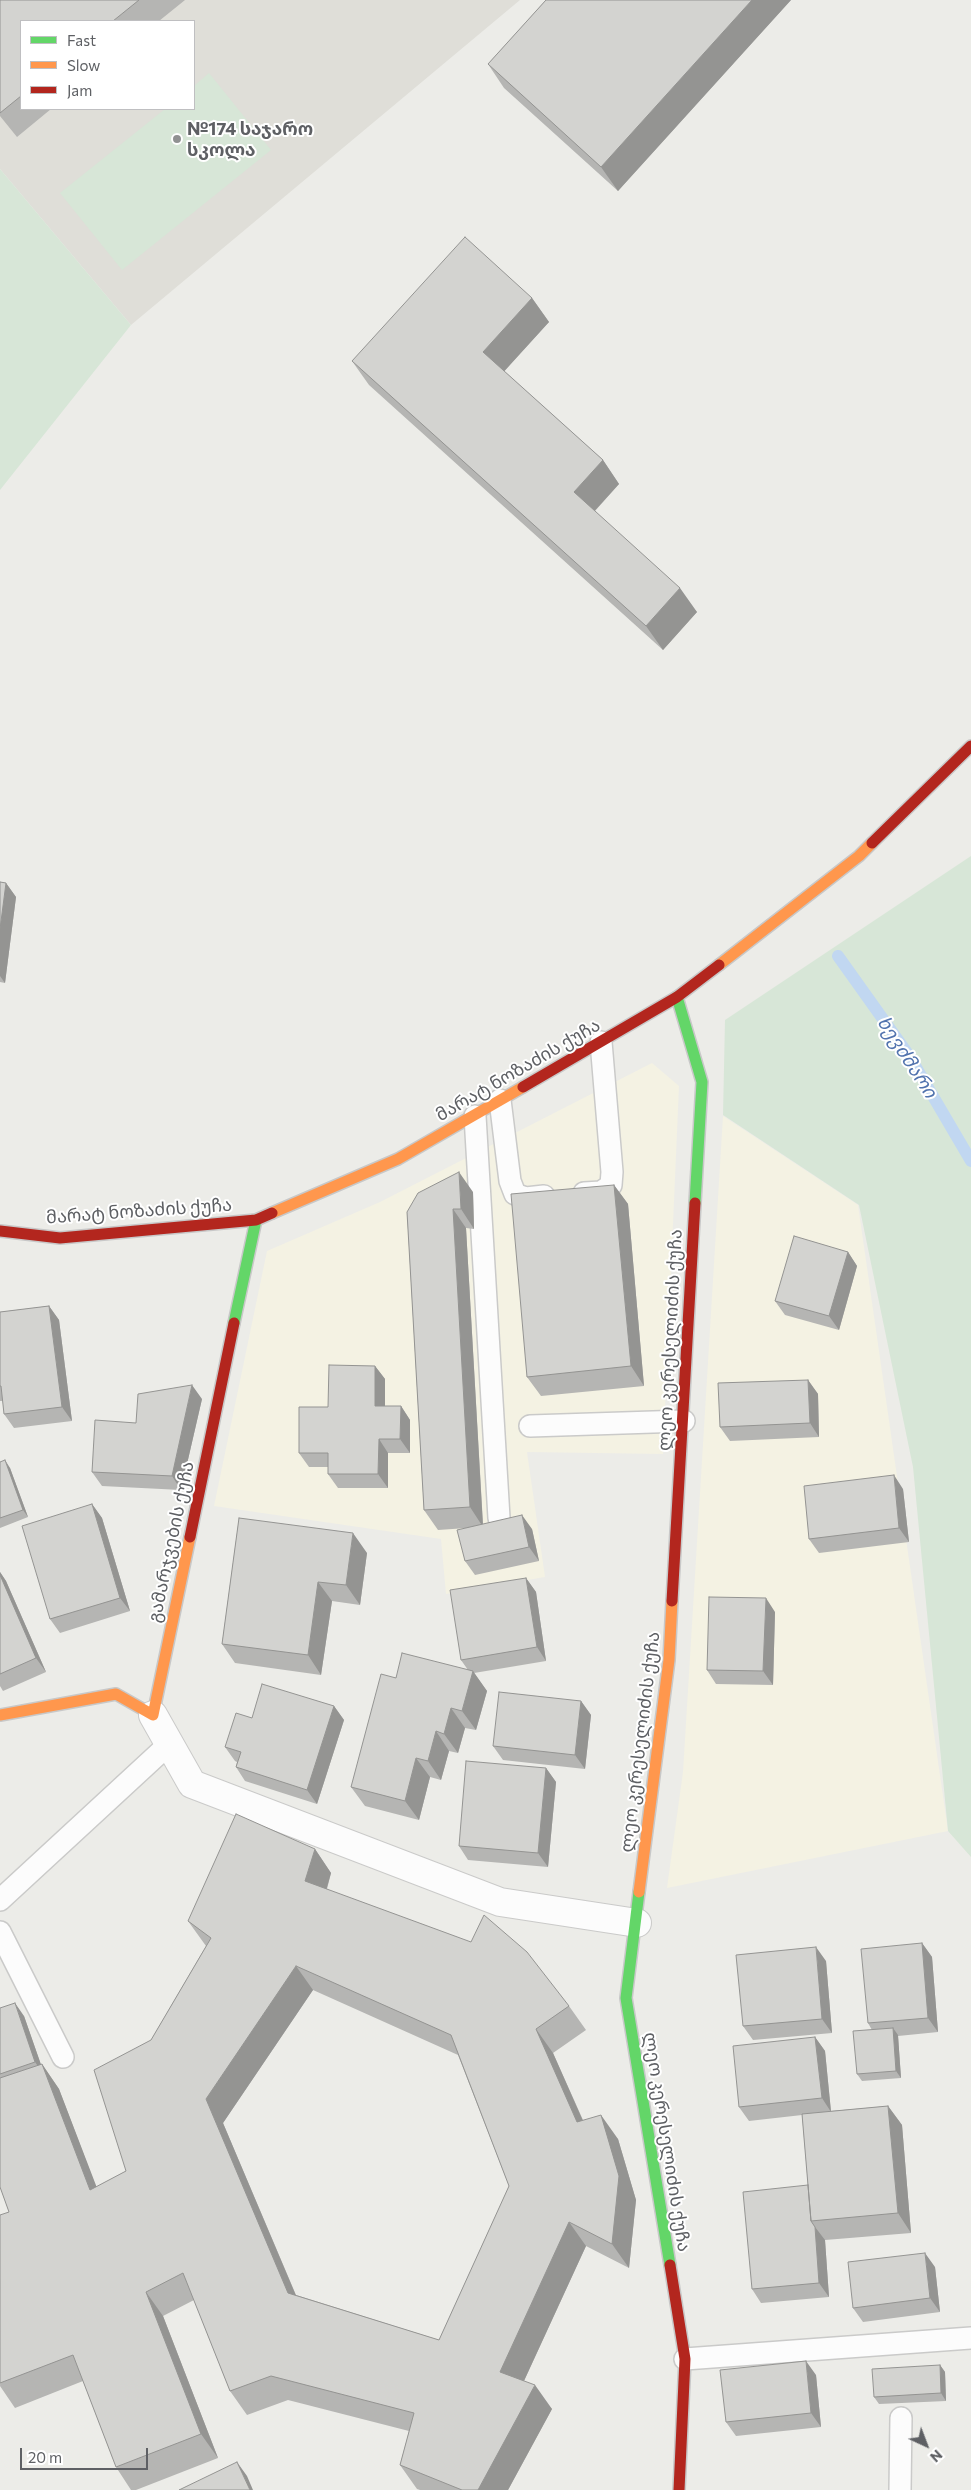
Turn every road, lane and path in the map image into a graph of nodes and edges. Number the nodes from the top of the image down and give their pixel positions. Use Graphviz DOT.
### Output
graph roads {
  1 [pos="971,746"];
  2 [pos="677,997"];
  3 [pos="602,1042"];
  4 [pos="500,1100"];
  5 [pos="474,1116"];
  6 [pos="256,1220"];
  7 [pos="0,1231"];
  8 [pos="684,1421"];
  9 [pos="530,1426"];
  10 [pos="499,1518"];
  11 [pos="0,1714"];
  12 [pos="153,1715"];
  13 [pos="168,1745"];
  14 [pos="0,1900"];
  15 [pos="637,1923"];
  16 [pos="0,1932"];
  17 [pos="63,2057"];
  18 [pos="971,2338"];
  19 [pos="685,2359"];
  20 [pos="901,2418"];
  21 [pos="679,2490"];
  22 [pos="900,2490"];
  1 -- 2 [label="street, მარატ ნოზაძის ქუჩა"];
  2 -- 3 [label="street, მარატ ნოზაძის ქუჩა"];
  2 -- 8 [label="street, ლეო კერესელიძის ქუჩა"];
  3 -- 4 [label="street, მარატ ნოზაძის ქუჩა"];
  3 -- 4 [label="lane"];
  4 -- 5 [label="street, მარატ ნოზაძის ქუჩა"];
  5 -- 6 [label="street, მარატ ნოზაძის ქუჩა"];
  5 -- 10 [label="lane"];
  6 -- 7 [label="street, მარატ ნოზაძის ქუჩა"];
  6 -- 12 [label="street, გამარჯვების ქუჩა"];
  8 -- 9 [label="lane"];
  8 -- 15 [label="street, ლეო კერესელიძის ქუჩა"];
  11 -- 12 [label="street"];
  12 -- 13 [label="street"];
  13 -- 14 [label="lane"];
  13 -- 15 [label="street"];
  15 -- 19 [label="street, ლეო კერესელიძის ქუჩა"];
  16 -- 17 [label="lane"];
  18 -- 19 [label="lane"];
  19 -- 21 [label="street, ლეო კერესელიძის ქუჩა"];
  20 -- 22 [label="lane"];
}
